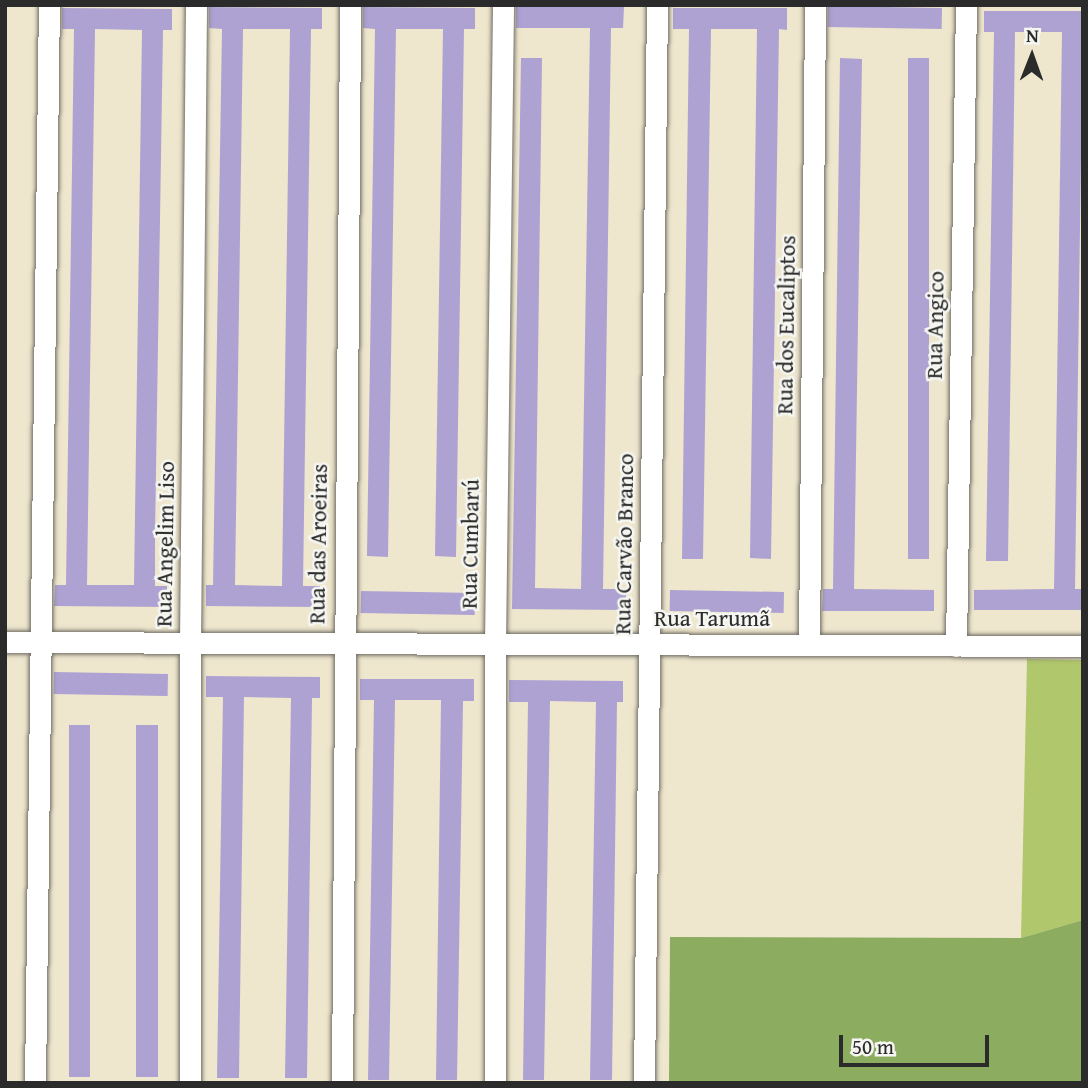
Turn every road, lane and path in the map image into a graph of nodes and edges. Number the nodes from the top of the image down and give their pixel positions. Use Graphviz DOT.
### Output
graph roads {
  1 [pos="49,5"];
  2 [pos="196,5"];
  3 [pos="350,5"];
  4 [pos="503,5"];
  5 [pos="657,5"];
  6 [pos="815,5"];
  7 [pos="966,5"];
  8 [pos="5,642"];
  9 [pos="42,642"];
  10 [pos="190,643"];
  11 [pos="343,643"];
  12 [pos="495,644"];
  13 [pos="649,644"];
  14 [pos="809,645"];
  15 [pos="956,646"];
  16 [pos="1083,646"];
  17 [pos="35,1083"];
  18 [pos="190,1083"];
  19 [pos="342,1083"];
  20 [pos="495,1083"];
  21 [pos="644,1083"];
  1 -- 9 [label="street"];
  2 -- 10 [label="street, Rua Angelim Liso"];
  3 -- 11 [label="street, Rua das Aroeiras"];
  4 -- 12 [label="street, Rua Cumbarú"];
  5 -- 13 [label="street, Rua Carvão Branco"];
  6 -- 14 [label="street, Rua dos Eucaliptos"];
  7 -- 15 [label="street, Rua Angico"];
  8 -- 9 [label="street, Rua Tarumã"];
  9 -- 10 [label="street, Rua Tarumã"];
  9 -- 17 [label="street"];
  10 -- 11 [label="street, Rua Tarumã"];
  10 -- 18 [label="street, Rua Angelim Liso"];
  11 -- 12 [label="street, Rua Tarumã"];
  11 -- 19 [label="street, Rua das Aroeiras"];
  12 -- 13 [label="street, Rua Tarumã"];
  12 -- 20 [label="street, Rua Cumbarú"];
  13 -- 14 [label="street, Rua Tarumã"];
  13 -- 21 [label="street, Rua Carvão Branco"];
  14 -- 15 [label="street, Rua Tarumã"];
  15 -- 16 [label="street, Rua Tarumã"];
}
